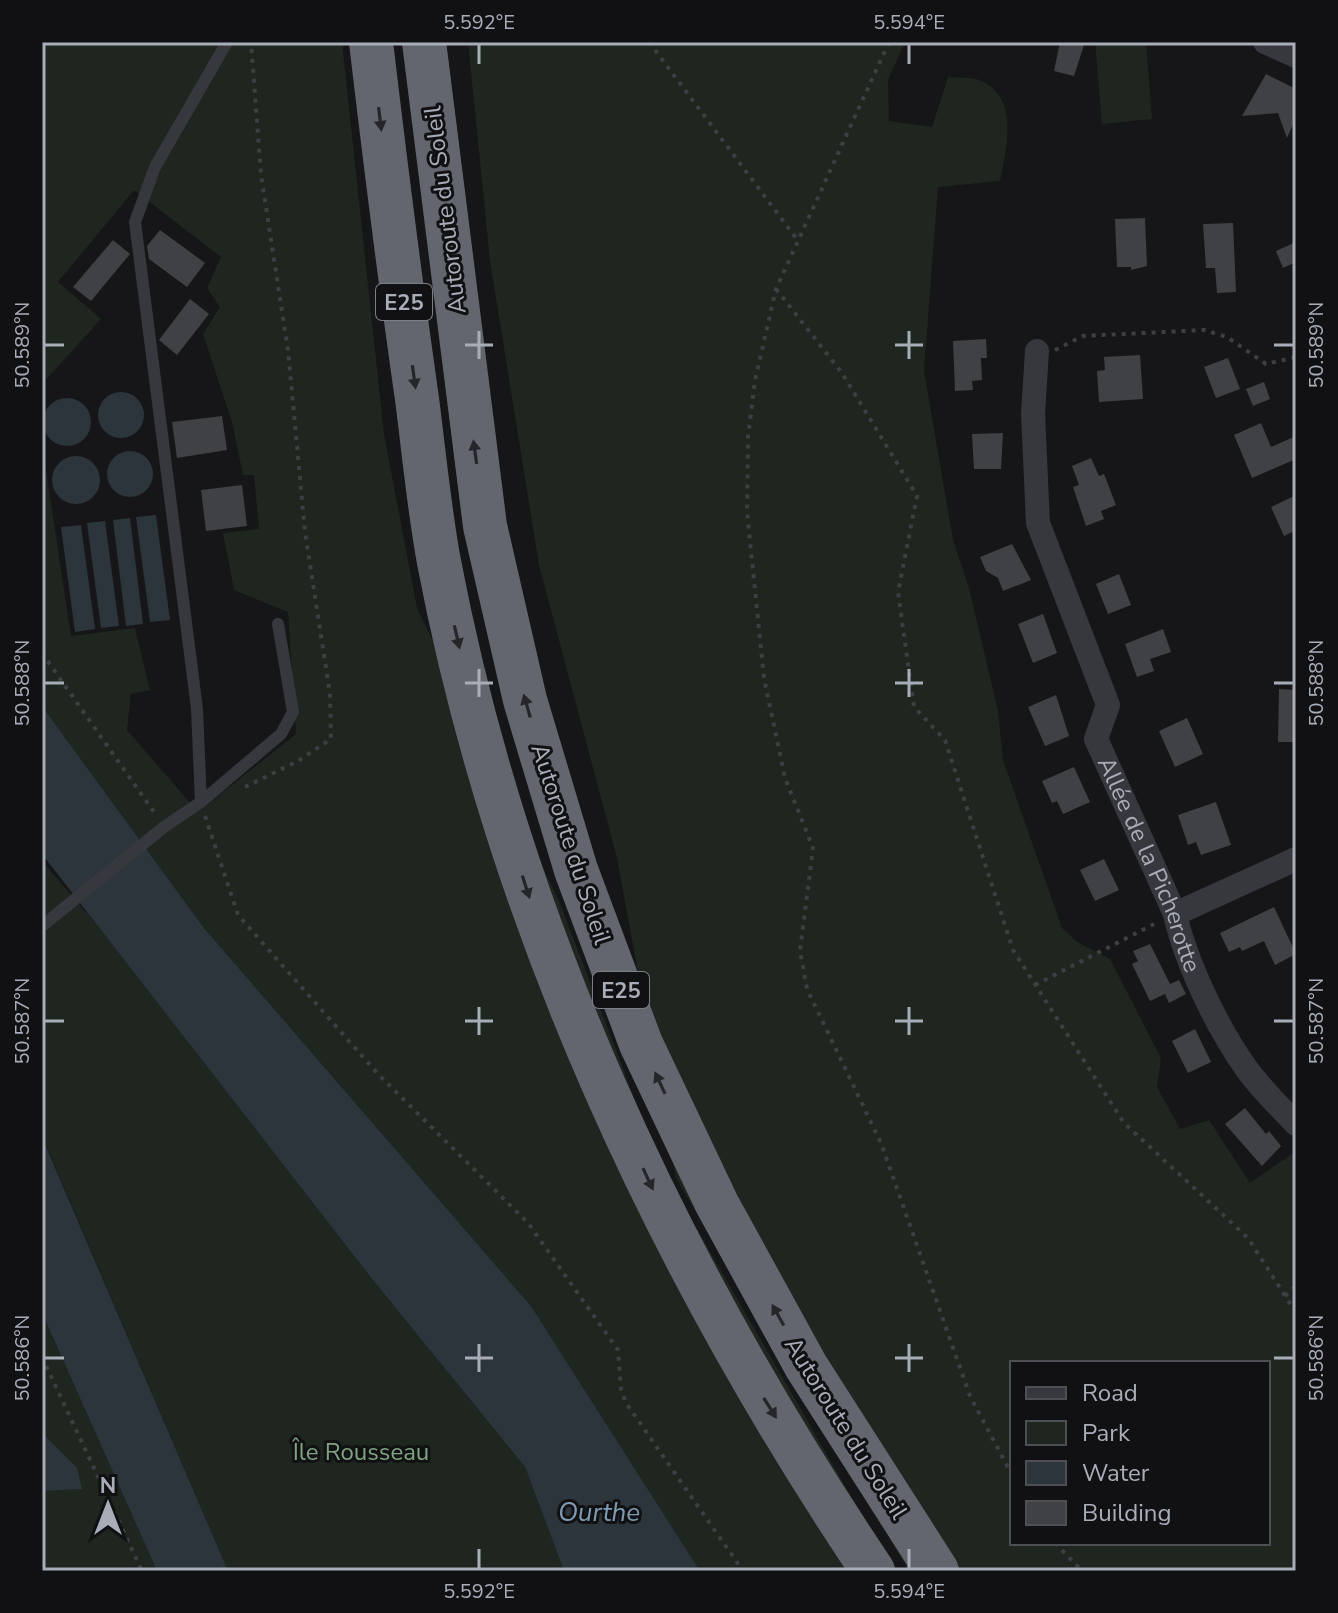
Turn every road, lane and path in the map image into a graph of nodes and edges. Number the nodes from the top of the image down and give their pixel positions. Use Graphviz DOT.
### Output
graph roads {
  1 [pos="227,42"];
  2 [pos="251,42"];
  3 [pos="371,42"];
  4 [pos="424,42"];
  5 [pos="649,42"];
  6 [pos="889,42"];
  7 [pos="1265,42"];
  8 [pos="1296,56"];
  9 [pos="796,238"];
  10 [pos="776,289"];
  11 [pos="1037,351"];
  12 [pos="1296,357"];
  13 [pos="278,624"];
  14 [pos="42,653"];
  15 [pos="201,802"];
  16 [pos="164,827"];
  17 [pos="1296,859"];
  18 [pos="1175,914"];
  19 [pos="42,926"];
  20 [pos="1035,985"];
  21 [pos="1296,1124"];
  22 [pos="1296,1286"];
  23 [pos="1285,1296"];
  24 [pos="1296,1313"];
  25 [pos="42,1357"];
  26 [pos="1010,1471"];
  27 [pos="1057,1545"];
  28 [pos="142,1571"];
  29 [pos="743,1571"];
  30 [pos="873,1571"];
  31 [pos="937,1571"];
  32 [pos="1082,1571"];
  1 -- 15 [label="lane"];
  2 -- 15 [label="path"];
  3 -- 30 [label="highway, E25, one-way"];
  31 -- 4 [label="highway, Autoroute du Soleil / E25, one-way"];
  5 -- 9 [label="path"];
  6 -- 9 [label="path"];
  7 -- 8 [label="street"];
  9 -- 10 [label="path"];
  10 -- 20 [label="path"];
  10 -- 26 [label="path"];
  11 -- 12 [label="path"];
  11 -- 18 [label="street, Allée de la Picherotte"];
  13 -- 15 [label="lane"];
  14 -- 16 [label="path"];
  15 -- 16 [label="lane"];
  15 -- 29 [label="path"];
  16 -- 19 [label="lane"];
  17 -- 18 [label="street"];
  18 -- 20 [label="path"];
  18 -- 21 [label="street, Allée de la Picherotte"];
  20 -- 23 [label="path"];
  22 -- 23 [label="path"];
  23 -- 24 [label="path"];
  25 -- 28 [label="path"];
  27 -- 32 [label="path"];
}
